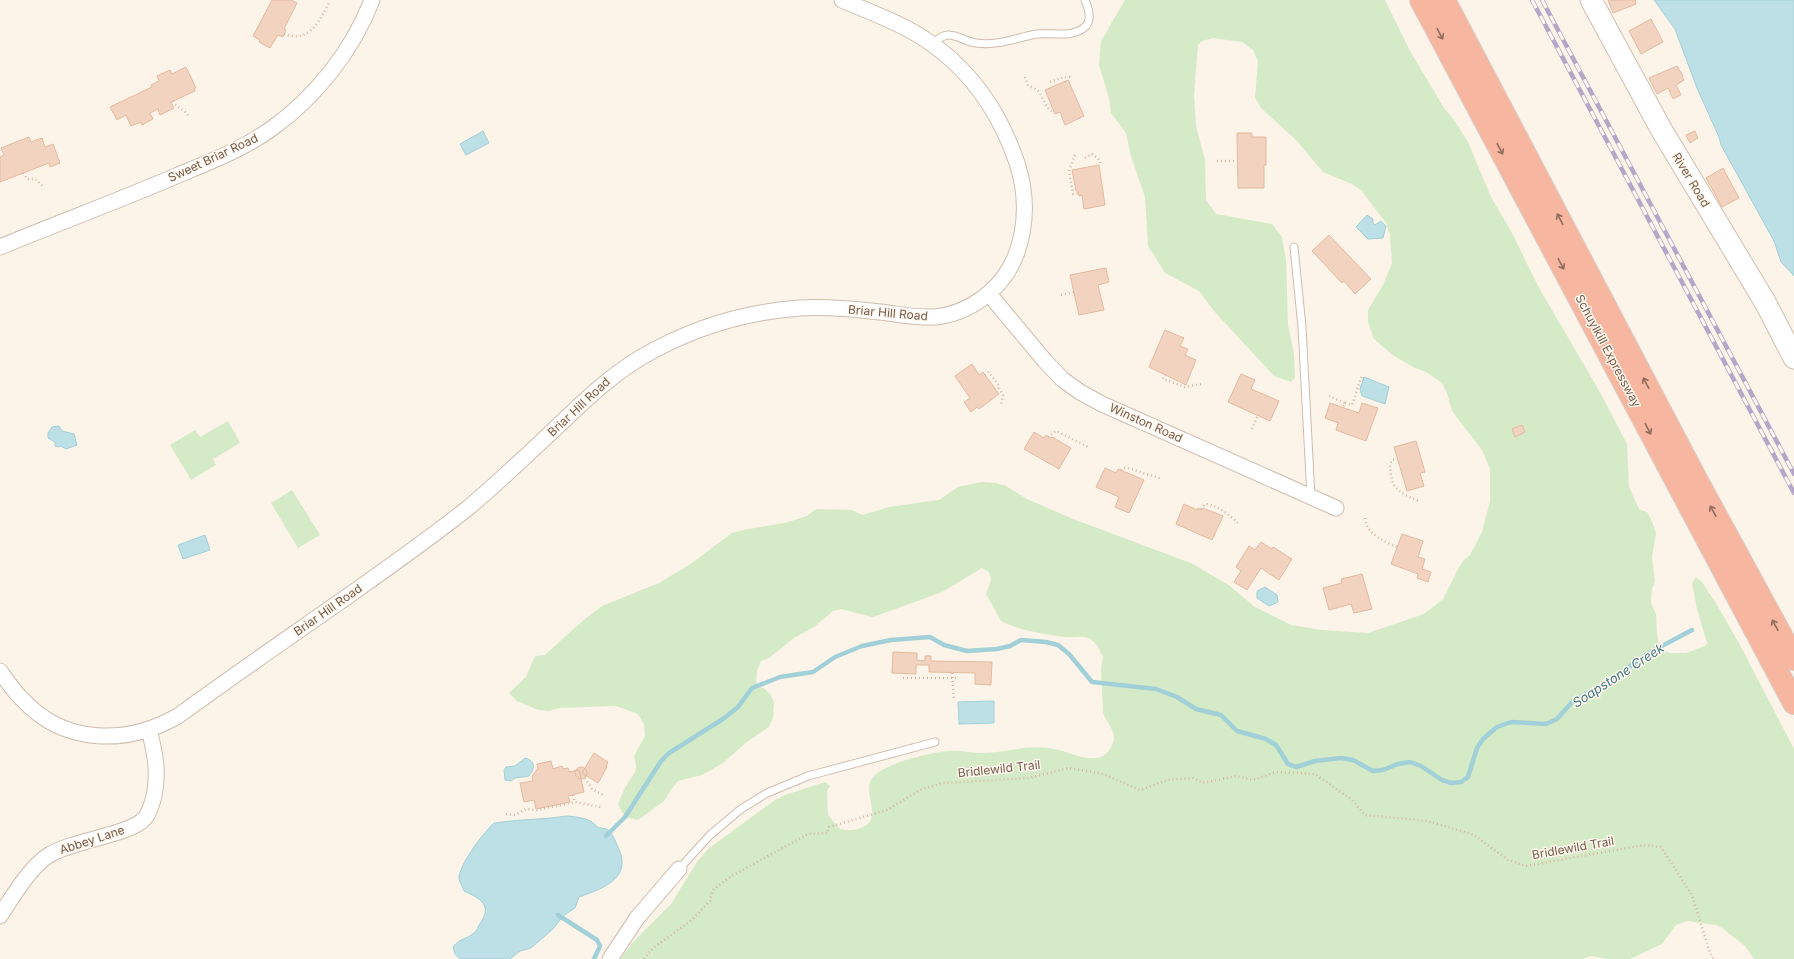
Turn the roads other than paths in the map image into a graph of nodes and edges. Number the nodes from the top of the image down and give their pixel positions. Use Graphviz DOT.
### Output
graph roads {
  1 [pos="372,0"];
  2 [pos="842,0"];
  3 [pos="1085,0"];
  4 [pos="1421,0"];
  5 [pos="1444,0"];
  6 [pos="1591,0"];
  7 [pos="932,44"];
  8 [pos="0,247"];
  9 [pos="1294,247"];
  10 [pos="989,294"];
  11 [pos="1794,358"];
  12 [pos="1311,497"];
  13 [pos="1336,508"];
  14 [pos="1794,659"];
  15 [pos="0,671"];
  16 [pos="1794,703"];
  17 [pos="149,730"];
  18 [pos="935,742"];
  19 [pos="679,869"];
  20 [pos="0,916"];
  21 [pos="610,959"];
  1 -- 8 [label="street, Sweet Briar Road"];
  2 -- 7 [label="street, Briar Hill Road"];
  3 -- 7 [label="lane"];
  4 -- 16 [label="highway, Schuylkill Expressway, one-way"];
  14 -- 5 [label="highway, Schuylkill Expressway, one-way"];
  6 -- 11 [label="street, River Road"];
  7 -- 10 [label="street, Briar Hill Road"];
  9 -- 12 [label="lane"];
  10 -- 12 [label="street, Winston Road"];
  10 -- 17 [label="street, Briar Hill Road"];
  12 -- 13 [label="street, Winston Road"];
  15 -- 17 [label="street, Briar Hill Road"];
  17 -- 20 [label="street, Abbey Lane"];
  18 -- 19 [label="lane"];
  19 -- 21 [label="street"];
}
